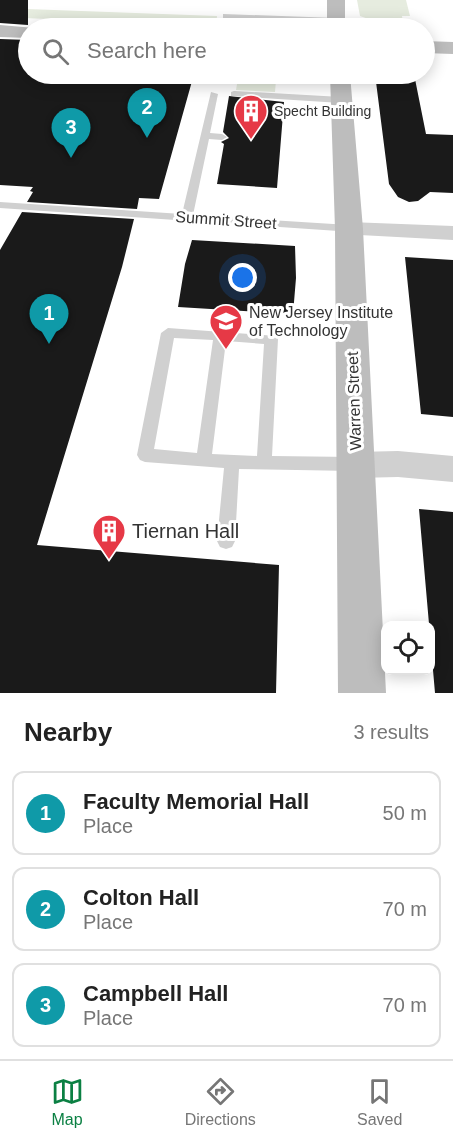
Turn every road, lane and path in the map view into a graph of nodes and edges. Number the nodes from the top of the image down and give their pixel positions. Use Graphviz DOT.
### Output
graph roads {
  1 [pos="336,0"];
  2 [pos="226,16"];
  3 [pos="254,18"];
  4 [pos="336,18"];
  5 [pos="0,30"];
  6 [pos="18,31"];
  7 [pos="435,47"];
  8 [pos="453,48"];
  9 [pos="340,86"];
  10 [pos="214,94"];
  11 [pos="234,94"];
  12 [pos="205,136"];
  13 [pos="222,137"];
  14 [pos="0,205"];
  15 [pos="187,218"];
  16 [pos="349,229"];
  17 [pos="453,234"];
  18 [pos="219,336"];
  19 [pos="204,459"];
  20 [pos="232,462"];
  21 [pos="264,462"];
  22 [pos="356,465"];
  23 [pos="453,469"];
  24 [pos="226,541"];
  25 [pos="362,693"];
  1 -- 4 [label="main road"];
  2 -- 3 [label="lane"];
  5 -- 6 [label="main road"];
  7 -- 8 [label="main road"];
  9 -- 11 [label="lane"];
  9 -- 16 [label="main road, Warren Street"];
  10 -- 12 [label="lane"];
  12 -- 13 [label="lane"];
  12 -- 15 [label="lane"];
  14 -- 15 [label="lane, Summit Street"];
  15 -- 16 [label="lane, Summit Street"];
  16 -- 17 [label="street, Summit Street"];
  16 -- 22 [label="main road, Warren Street"];
  18 -- 19 [label="lane"];
  18 -- 19 [label="lane"];
  18 -- 21 [label="lane"];
  19 -- 20 [label="lane"];
  20 -- 21 [label="lane"];
  20 -- 24 [label="lane"];
  21 -- 22 [label="lane"];
  22 -- 23 [label="street"];
  22 -- 25 [label="main road, Warren Street"];
}
